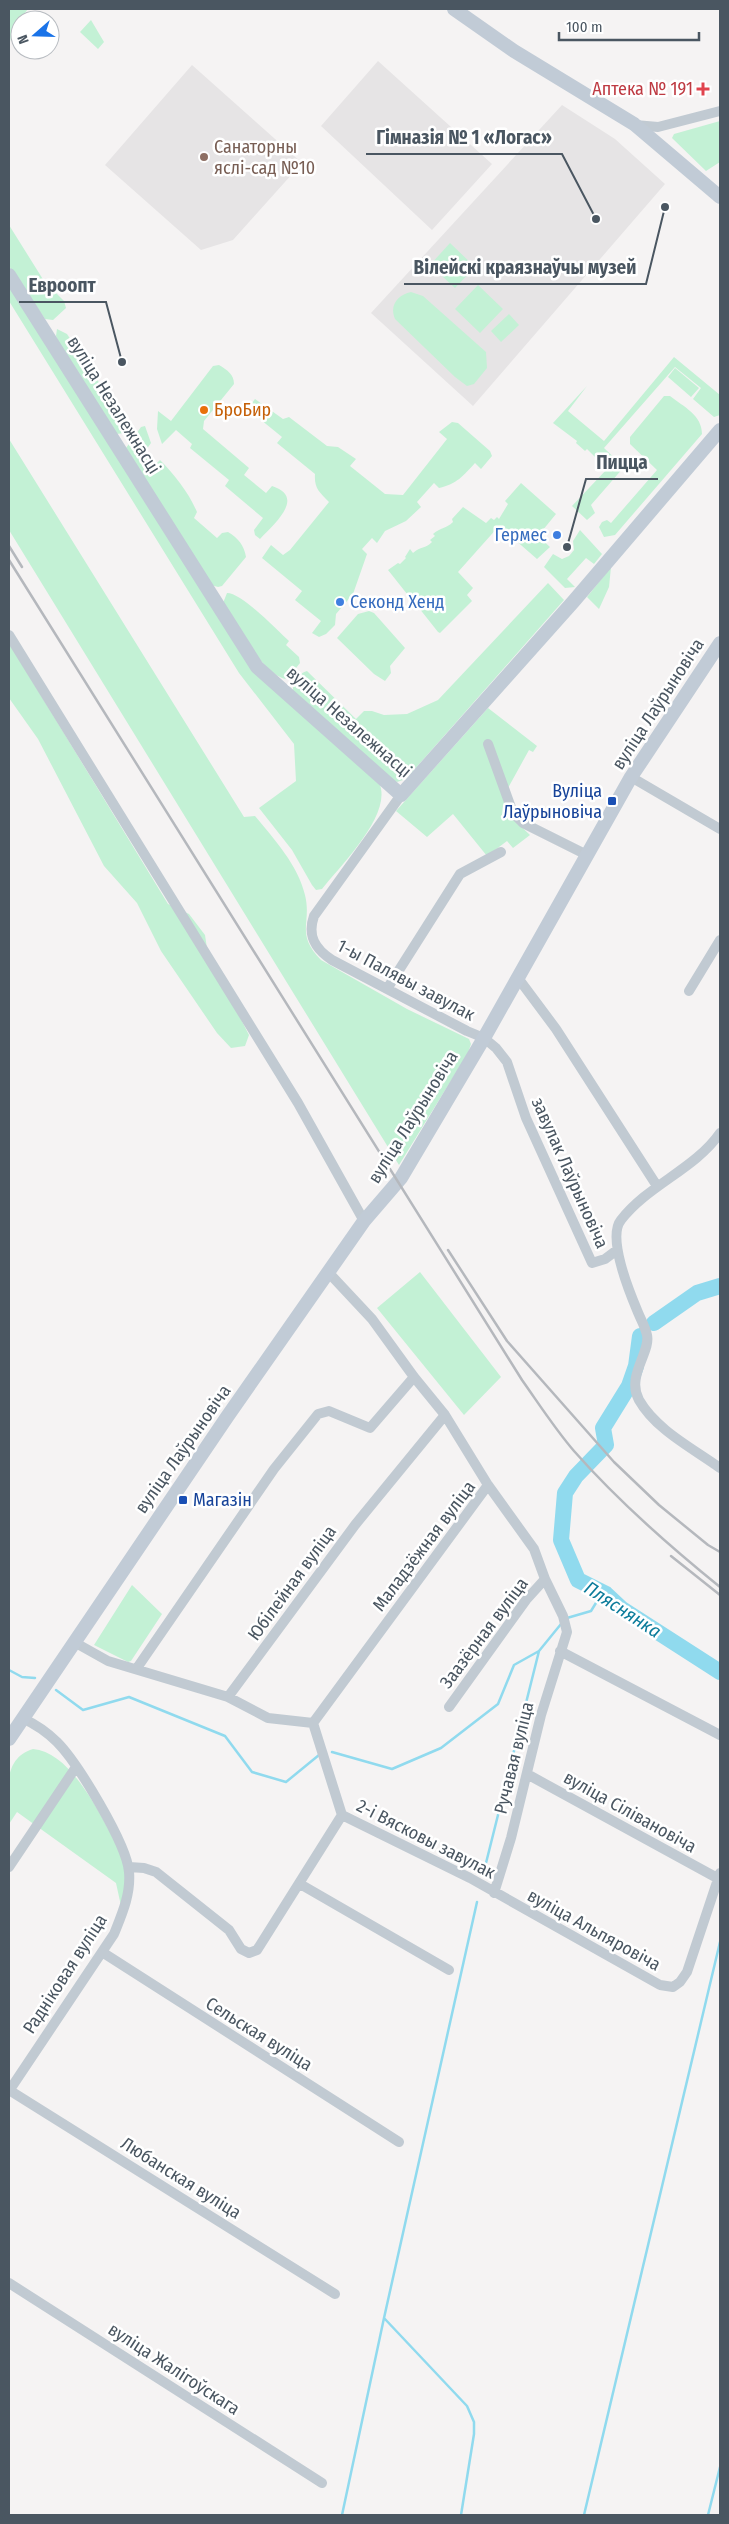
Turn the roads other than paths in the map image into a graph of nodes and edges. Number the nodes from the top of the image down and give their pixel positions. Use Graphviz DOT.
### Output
graph roads {
  1 [pos="454,9"];
  2 [pos="720,111"];
  3 [pos="634,124"];
  4 [pos="667,125"];
  5 [pos="664,149"];
  6 [pos="720,197"];
  7 [pos="9,275"];
  8 [pos="720,430"];
  9 [pos="9,635"];
  10 [pos="720,643"];
  11 [pos="488,744"];
  12 [pos="631,777"];
  13 [pos="401,795"];
  14 [pos="720,829"];
  15 [pos="502,852"];
  16 [pos="587,855"];
  17 [pos="720,940"];
  18 [pos="518,978"];
  19 [pos="387,989"];
  20 [pos="689,991"];
  21 [pos="484,1038"];
  22 [pos="720,1133"];
  23 [pos="658,1186"];
  24 [pos="364,1221"];
  25 [pos="617,1250"];
  26 [pos="329,1273"];
  27 [pos="414,1377"];
  28 [pos="445,1415"];
  29 [pos="720,1468"];
  30 [pos="488,1486"];
  31 [pos="545,1579"];
  32 [pos="567,1632"];
  33 [pos="74,1642"];
  34 [pos="560,1651"];
  35 [pos="137,1668"];
  36 [pos="228,1697"];
  37 [pos="449,1707"];
  38 [pos="22,1718"];
  39 [pos="313,1723"];
  40 [pos="720,1735"];
  41 [pos="9,1740"];
  42 [pos="76,1767"];
  43 [pos="526,1774"];
  44 [pos="342,1815"];
  45 [pos="9,1867"];
  46 [pos="129,1867"];
  47 [pos="719,1876"];
  48 [pos="300,1884"];
  49 [pos="494,1893"];
  50 [pos="102,1952"];
  51 [pos="449,1970"];
  52 [pos="9,2091"];
  53 [pos="399,2142"];
  54 [pos="9,2283"];
  55 [pos="336,2294"];
  56 [pos="322,2483"];
  1 -- 3 [label="main road"];
  2 -- 4 [label="street"];
  3 -- 4 [label="street"];
  3 -- 5 [label="main road"];
  4 -- 5 [label="street"];
  5 -- 6 [label="main road"];
  7 -- 13 [label="main road, вуліца Незалежнасці"];
  8 -- 13 [label="main road, вуліца Незалежнасці"];
  9 -- 24 [label="street"];
  10 -- 12 [label="main road, вуліца Лаўрыновіча"];
  11 -- 16 [label="street"];
  12 -- 14 [label="street"];
  12 -- 16 [label="main road, вуліца Лаўрыновіча"];
  13 -- 19 [label="street, 1-ы Палявы завулак"];
  15 -- 19 [label="street"];
  16 -- 18 [label="main road, вуліца Лаўрыновіча"];
  17 -- 20 [label="street"];
  18 -- 21 [label="main road, вуліца Лаўрыновіча"];
  18 -- 23 [label="street"];
  19 -- 21 [label="street, 1-ы Палявы завулак"];
  21 -- 24 [label="main road, вуліца Лаўрыновіча"];
  21 -- 25 [label="street, завулак Лаўрыновіча"];
  22 -- 23 [label="street"];
  23 -- 25 [label="street"];
  24 -- 26 [label="main road, вуліца Лаўрыновіча"];
  25 -- 29 [label="street, завулак Лаўрыновіча"];
  26 -- 27 [label="street"];
  26 -- 33 [label="main road, вуліца Лаўрыновіча"];
  27 -- 28 [label="street"];
  27 -- 35 [label="street"];
  28 -- 30 [label="street"];
  28 -- 36 [label="street, Юбілейная вуліца"];
  30 -- 31 [label="street, Маладзёжная вуліца"];
  30 -- 39 [label="street, Маладзёжная вуліца"];
  31 -- 32 [label="street, Маладзёжная вуліца"];
  31 -- 37 [label="street, Заазёрная вуліца"];
  32 -- 34 [label="street, Ручавая вуліца"];
  33 -- 35 [label="street"];
  33 -- 38 [label="main road, вуліца Лаўрыновіча"];
  34 -- 40 [label="street"];
  34 -- 43 [label="street, Ручавая вуліца"];
  35 -- 36 [label="street"];
  36 -- 39 [label="street"];
  38 -- 41 [label="main road, вуліца Лаўрыновіча"];
  38 -- 42 [label="street"];
  39 -- 44 [label="street"];
  42 -- 45 [label="street"];
  42 -- 46 [label="street"];
  43 -- 47 [label="street, вуліца Сілівановіча"];
  43 -- 49 [label="street, Ручавая вуліца"];
  44 -- 48 [label="street"];
  44 -- 49 [label="street, 2-і Вясковы завулак"];
  46 -- 48 [label="street"];
  46 -- 50 [label="street, Радніковая вуліца"];
  47 -- 49 [label="street, вуліца Альпяровіча"];
  48 -- 51 [label="street"];
  50 -- 52 [label="street, Радніковая вуліца"];
  50 -- 53 [label="street, Сельская вуліца"];
  52 -- 55 [label="street, Любанская вуліца"];
  54 -- 56 [label="street, вуліца Жалігоўскага"];
}
